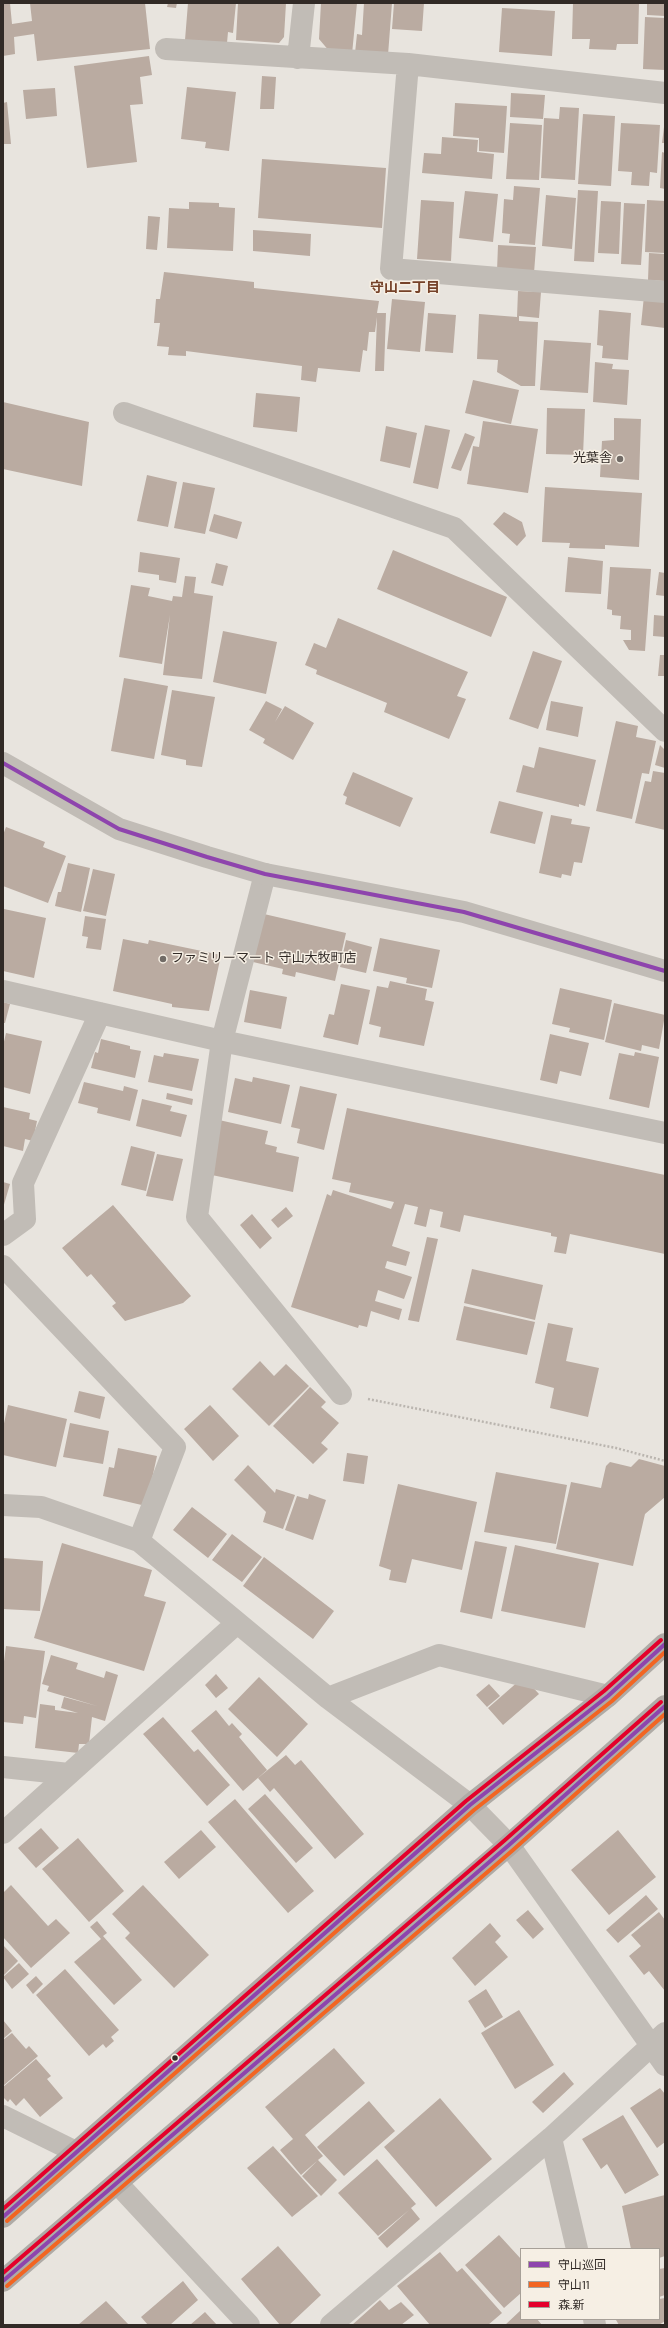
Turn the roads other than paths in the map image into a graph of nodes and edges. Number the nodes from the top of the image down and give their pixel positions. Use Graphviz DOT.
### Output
graph roads {
  1 [pos="304,3"];
  2 [pos="166,49"];
  3 [pos="298,58"];
  4 [pos="408,64"];
  5 [pos="665,93"];
  6 [pos="665,292"];
  7 [pos="124,413"];
  8 [pos="665,732"];
  9 [pos="3,763"];
  10 [pos="265,874"];
  11 [pos="665,971"];
  12 [pos="3,991"];
  13 [pos="100,1013"];
  14 [pos="222,1041"];
  15 [pos="665,1133"];
  16 [pos="3,1235"];
  17 [pos="3,1266"];
  18 [pos="341,1394"];
  19 [pos="3,1505"];
  20 [pos="139,1541"];
  21 [pos="237,1623"];
  22 [pos="665,1644"];
  23 [pos="608,1696"];
  24 [pos="328,1698"];
  25 [pos="665,1706"];
  26 [pos="3,1768"];
  27 [pos="69,1774"];
  28 [pos="470,1805"];
  29 [pos="3,1833"];
  30 [pos="508,1845"];
  31 [pos="657,2039"];
  32 [pos="665,2065"];
  33 [pos="3,2116"];
  34 [pos="551,2138"];
  35 [pos="76,2152"];
  36 [pos="117,2183"];
  37 [pos="3,2217"];
  38 [pos="577,2248"];
  39 [pos="3,2281"];
  40 [pos="249,2325"];
  41 [pos="330,2325"];
  1 -- 3 [label="street"];
  2 -- 3 [label="street"];
  3 -- 4 [label="street"];
  4 -- 5 [label="street"];
  4 -- 6 [label="street"];
  7 -- 8 [label="street"];
  9 -- 10 [label="street"];
  10 -- 11 [label="street"];
  10 -- 14 [label="street"];
  12 -- 13 [label="street"];
  13 -- 14 [label="street"];
  13 -- 16 [label="street"];
  14 -- 15 [label="street"];
  14 -- 18 [label="street"];
  17 -- 20 [label="street"];
  19 -- 20 [label="street"];
  20 -- 21 [label="street"];
  21 -- 24 [label="street"];
  21 -- 27 [label="street"];
  22 -- 23 [label="main road"];
  23 -- 24 [label="street"];
  23 -- 28 [label="main road"];
  24 -- 28 [label="street"];
  25 -- 30 [label="main road"];
  26 -- 27 [label="street"];
  27 -- 29 [label="street"];
  28 -- 30 [label="street"];
  28 -- 35 [label="main road"];
  30 -- 31 [label="street"];
  30 -- 36 [label="main road"];
  31 -- 32 [label="street"];
  31 -- 34 [label="street"];
  33 -- 35 [label="street"];
  34 -- 38 [label="street"];
  34 -- 41 [label="street"];
  35 -- 37 [label="main road"];
  36 -- 39 [label="main road"];
  36 -- 40 [label="street"];
}
